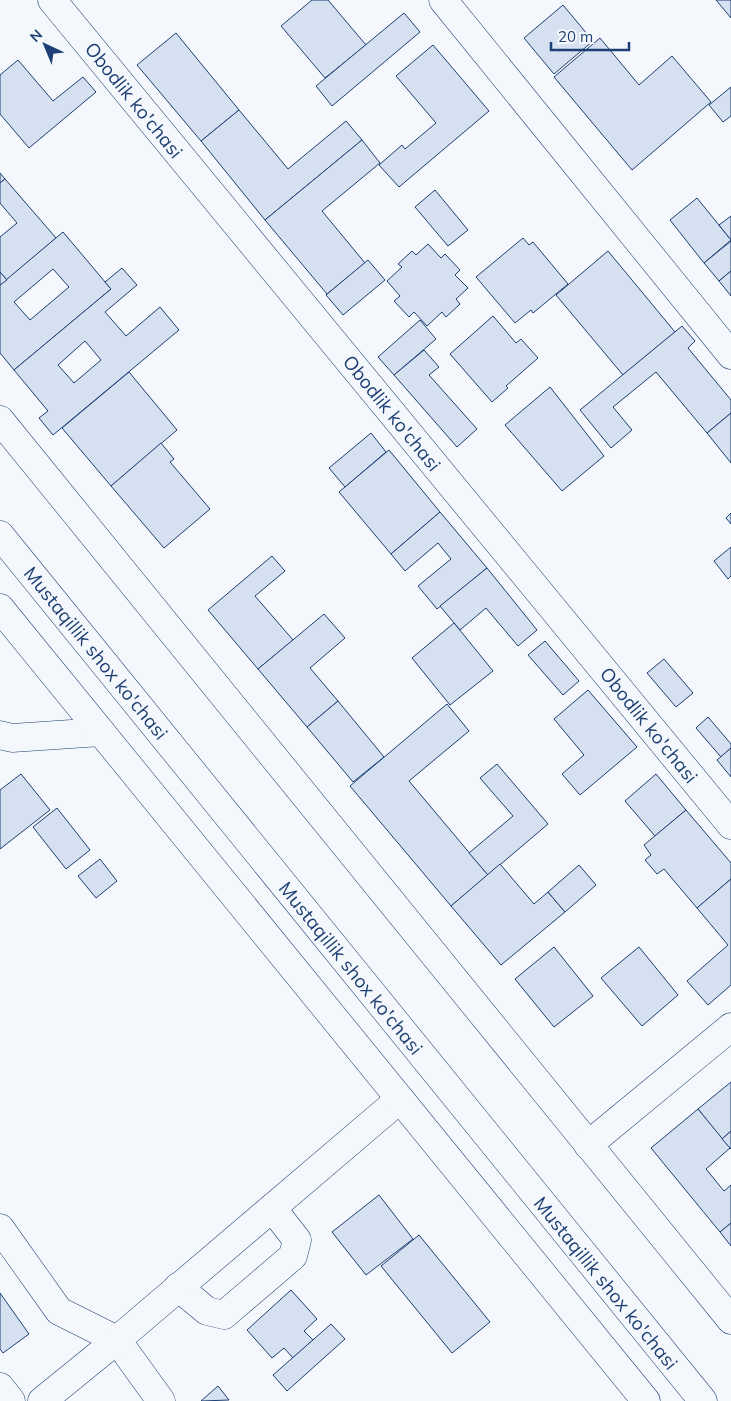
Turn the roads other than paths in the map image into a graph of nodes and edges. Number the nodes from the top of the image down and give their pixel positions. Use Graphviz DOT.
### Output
graph roads {
  1 [pos="52,0"];
  2 [pos="443,0"];
  3 [pos="731,354"];
  4 [pos="0,420"];
  5 [pos="0,534"];
  6 [pos="0,608"];
  7 [pos="101,732"];
  8 [pos="4,742"];
  9 [pos="731,825"];
  10 [pos="731,1027"];
  11 [pos="400,1099"];
  12 [pos="588,1145"];
  13 [pos="272,1208"];
  14 [pos="0,1228"];
  15 [pos="178,1288"];
  16 [pos="629,1311"];
  17 [pos="731,1320"];
  18 [pos="594,1338"];
  19 [pos="117,1340"];
  20 [pos="0,1387"];
  21 [pos="11,1401"];
  22 [pos="42,1401"];
  23 [pos="161,1401"];
  24 [pos="646,1401"];
  25 [pos="703,1401"];
  1 -- 9 [label="street, Obodlik ko'chasi"];
  2 -- 3 [label="street"];
  4 -- 12 [label="street"];
  5 -- 16 [label="street, Mustaqillik shox ko'chasi"];
  6 -- 7 [label="street"];
  7 -- 8 [label="street"];
  7 -- 11 [label="street"];
  10 -- 12 [label="street"];
  11 -- 13 [label="street"];
  11 -- 18 [label="street"];
  12 -- 17 [label="street"];
  13 -- 15 [label="street"];
  13 -- 15 [label="street"];
  14 -- 19 [label="street"];
  15 -- 19 [label="street"];
  16 -- 18 [label="street"];
  16 -- 25 [label="street, Mustaqillik shox ko'chasi"];
  18 -- 24 [label="street"];
  19 -- 22 [label="street"];
  19 -- 23 [label="street"];
  20 -- 21 [label="street"];
}
